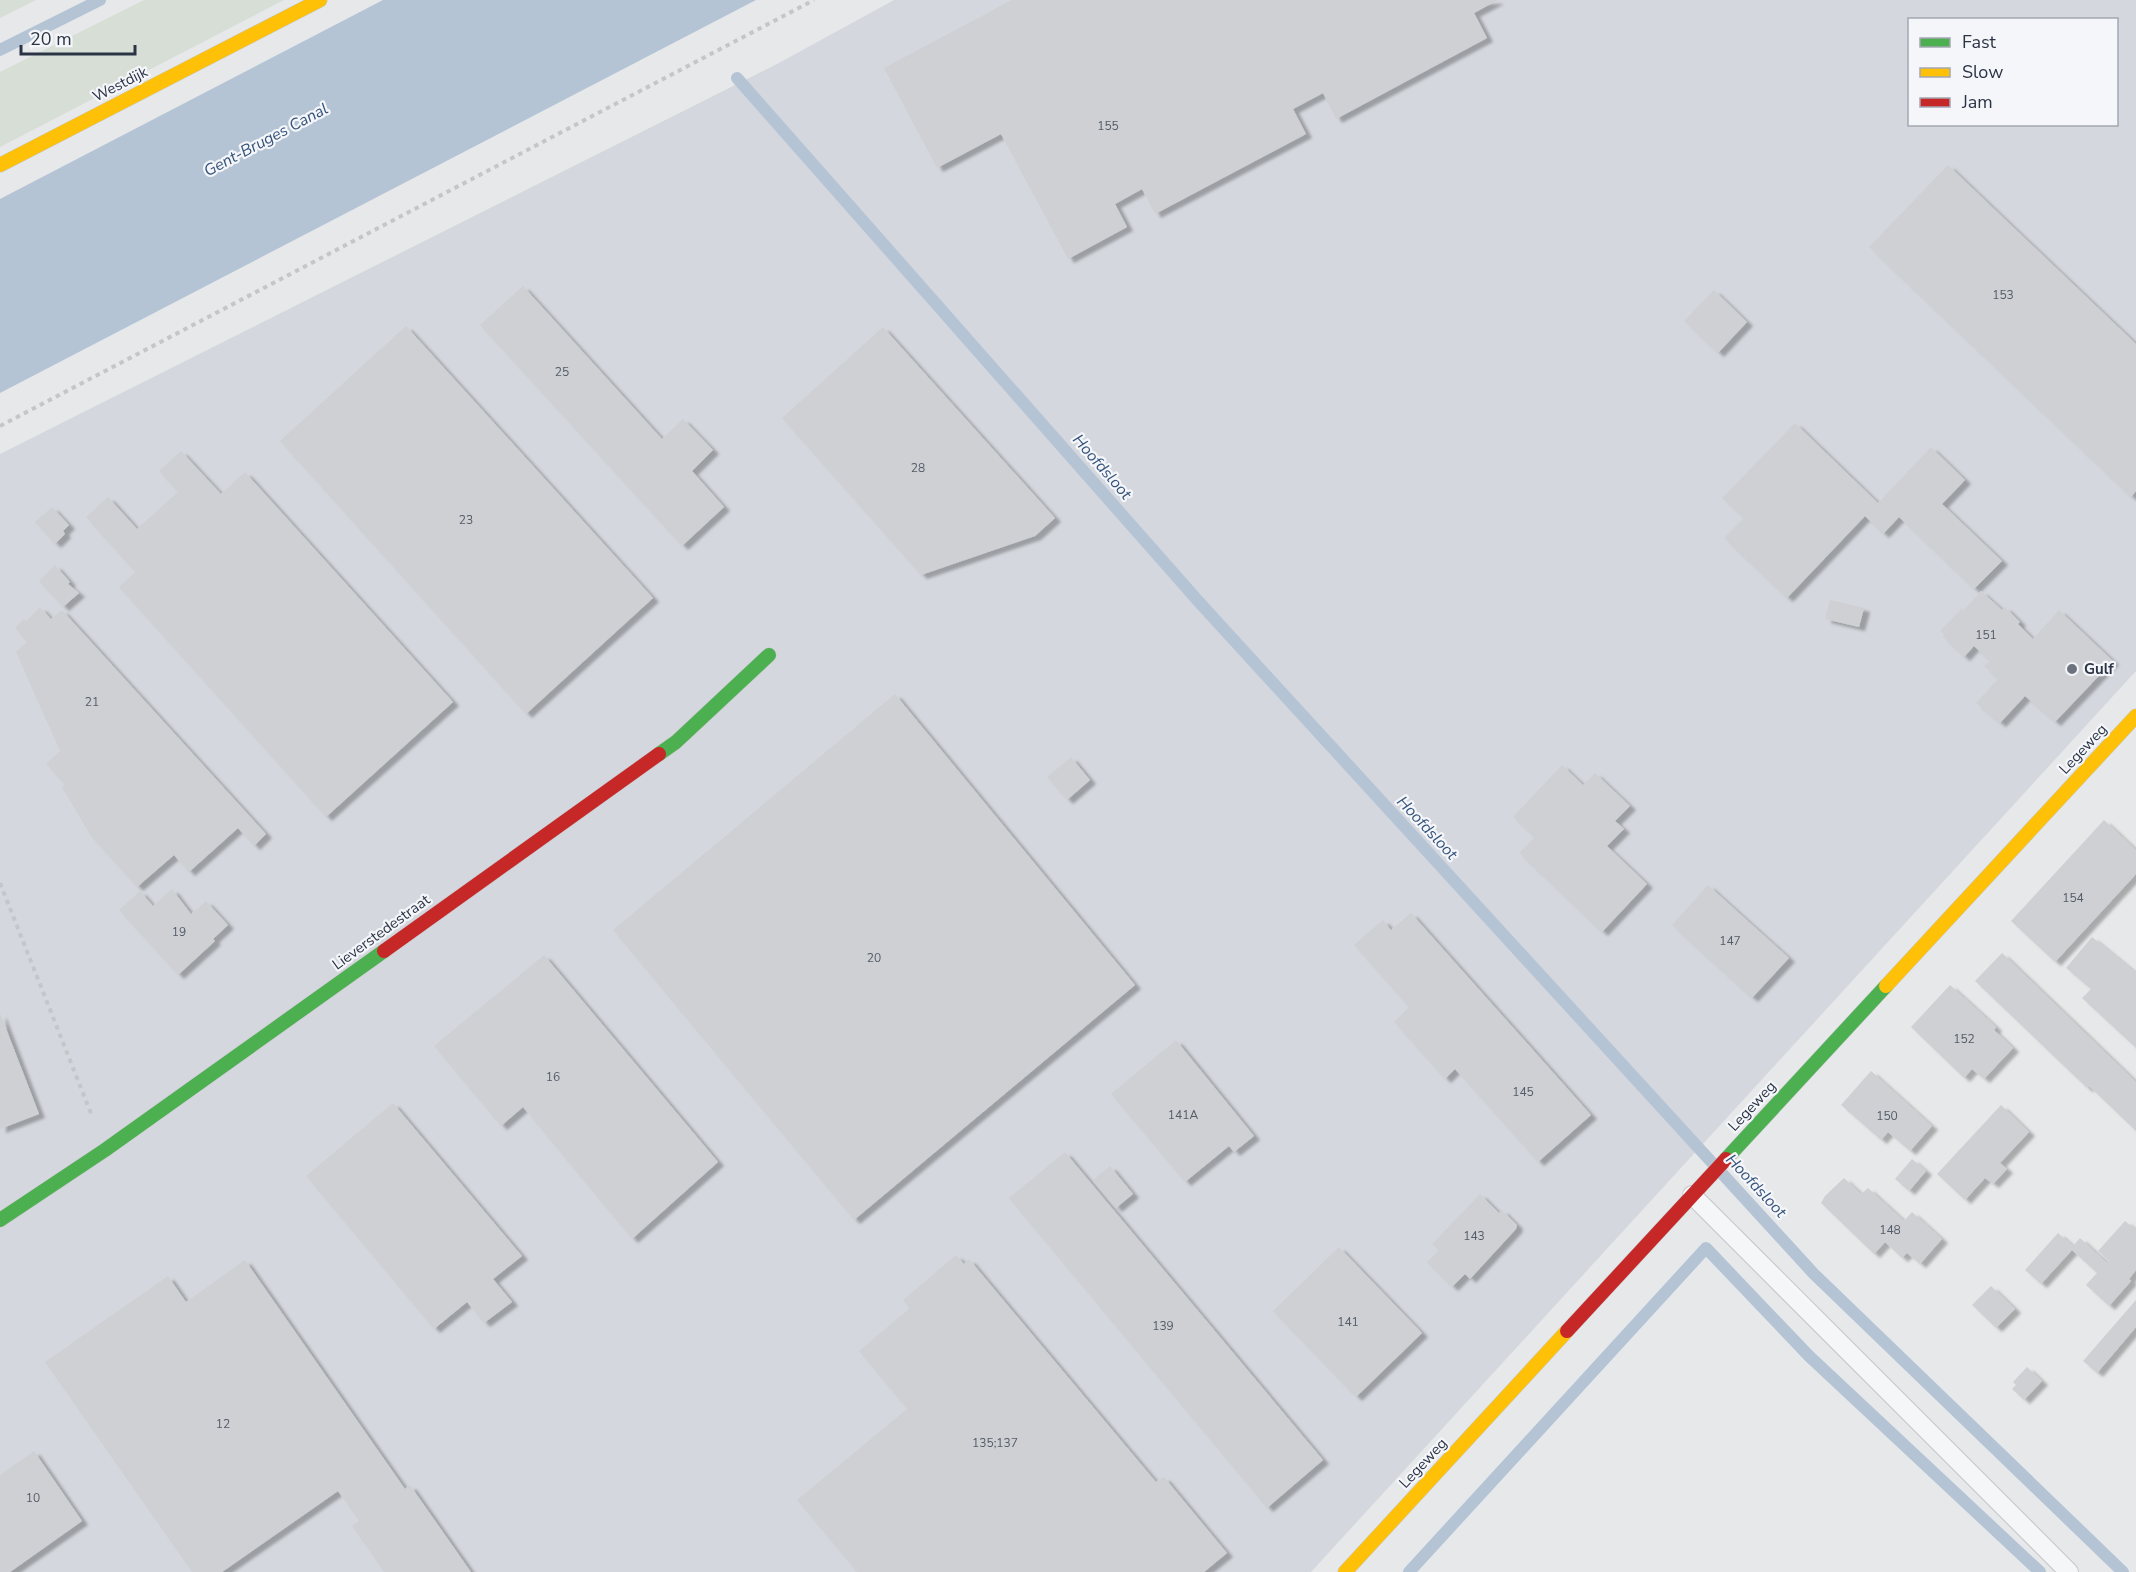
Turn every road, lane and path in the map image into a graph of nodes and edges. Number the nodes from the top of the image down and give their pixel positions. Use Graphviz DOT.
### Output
graph roads {
  1 [pos="320,0"];
  2 [pos="814,0"];
  3 [pos="0,165"];
  4 [pos="0,426"];
  5 [pos="769,655"];
  6 [pos="2136,716"];
  7 [pos="0,883"];
  8 [pos="105,1150"];
  9 [pos="1692,1195"];
  10 [pos="0,1220"];
  11 [pos="1345,1572"];
  12 [pos="2069,1572"];
  1 -- 3 [label="street, Westdijk"];
  2 -- 4 [label="path"];
  5 -- 8 [label="street, Lieverstedestraat"];
  6 -- 9 [label="street, Legeweg"];
  7 -- 8 [label="path"];
  8 -- 10 [label="street, Lieverstedestraat"];
  9 -- 11 [label="street, Legeweg"];
  9 -- 12 [label="lane"];
}
